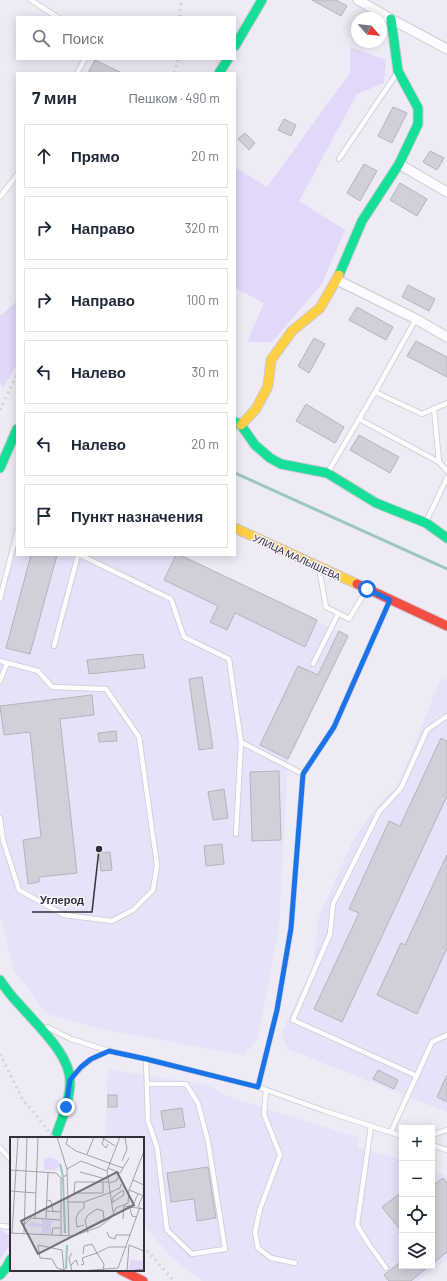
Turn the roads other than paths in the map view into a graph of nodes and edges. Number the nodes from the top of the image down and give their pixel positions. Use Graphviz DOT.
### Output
graph roads {
  1 [pos="31,0"];
  2 [pos="262,0"];
  3 [pos="358,0"];
  4 [pos="55,16"];
  5 [pos="391,19"];
  6 [pos="236,44"];
  7 [pos="447,49"];
  8 [pos="84,60"];
  9 [pos="227,60"];
  10 [pos="398,71"];
  11 [pos="78,72"];
  12 [pos="220,72"];
  13 [pos="339,158"];
  14 [pos="399,164"];
  15 [pos="16,176"];
  16 [pos="447,192"];
  17 [pos="0,197"];
  18 [pos="337,280"];
  19 [pos="416,319"];
  20 [pos="447,337"];
  21 [pos="375,392"];
  22 [pos="447,403"];
  23 [pos="434,408"];
  24 [pos="359,419"];
  25 [pos="238,424"];
  26 [pos="16,431"];
  27 [pos="439,462"];
  28 [pos="0,468"];
  29 [pos="447,471"];
  30 [pos="327,473"];
  31 [pos="447,478"];
  32 [pos="426,523"];
  33 [pos="236,528"];
  34 [pos="16,536"];
  35 [pos="447,538"];
  36 [pos="79,556"];
  37 [pos="81,556"];
  38 [pos="318,567"];
  39 [pos="367,589"];
  40 [pos="1,592"];
  41 [pos="0,599"];
  42 [pos="390,600"];
  43 [pos="338,614"];
  44 [pos="447,626"];
  45 [pos="54,646"];
  46 [pos="0,661"];
  47 [pos="8,663"];
  48 [pos="313,664"];
  49 [pos="0,681"];
  50 [pos="447,716"];
  51 [pos="241,742"];
  52 [pos="303,774"];
  53 [pos="0,818"];
  54 [pos="236,834"];
  55 [pos="0,980"];
  56 [pos="31,1019"];
  57 [pos="447,1035"];
  58 [pos="109,1051"];
  59 [pos="146,1059"];
  60 [pos="417,1076"];
  61 [pos="70,1080"];
  62 [pos="148,1084"];
  63 [pos="258,1087"];
  64 [pos="266,1090"];
  65 [pos="371,1126"];
  66 [pos="447,1130"];
  67 [pos="392,1132"];
  68 [pos="435,1134"];
  69 [pos="399,1135"];
  70 [pos="55,1137"];
  71 [pos="435,1146"];
  72 [pos="0,1148"];
  73 [pos="447,1150"];
  74 [pos="10,1159"];
  75 [pos="0,1226"];
  76 [pos="10,1227"];
  77 [pos="10,1261"];
  78 [pos="295,1263"];
  79 [pos="386,1268"];
  80 [pos="4,1271"];
  81 [pos="123,1271"];
  82 [pos="4,1281"];
  83 [pos="143,1281"];
  1 -- 4 [label="lane"];
  2 -- 6 [label="street"];
  3 -- 5 [label="street"];
  5 -- 7 [label="street"];
  5 -- 10 [label="street"];
  8 -- 11 [label="lane"];
  9 -- 12 [label="street"];
  10 -- 13 [label="lane"];
  10 -- 14 [label="street"];
  14 -- 16 [label="street"];
  14 -- 18 [label="street"];
  15 -- 17 [label="lane"];
  18 -- 19 [label="street"];
  18 -- 25 [label="street"];
  19 -- 20 [label="street"];
  19 -- 21 [label="lane"];
  21 -- 23 [label="lane"];
  21 -- 24 [label="lane"];
  22 -- 23 [label="lane"];
  23 -- 27 [label="lane"];
  24 -- 27 [label="lane"];
  24 -- 30 [label="lane"];
  25 -- 30 [label="street"];
  26 -- 28 [label="street"];
  27 -- 29 [label="lane"];
  30 -- 32 [label="street"];
  31 -- 32 [label="lane"];
  32 -- 35 [label="street"];
  33 -- 38 [label="street, УЛИЦА МАЛЫШЕВА"];
  34 -- 40 [label="lane"];
  36 -- 45 [label="lane"];
  37 -- 51 [label="lane"];
  38 -- 39 [label="street, УЛИЦА МАЛЫШЕВА"];
  38 -- 43 [label="lane"];
  39 -- 42 [label="street, УЛИЦА МАЛЫШЕВА"];
  39 -- 43 [label="lane"];
  40 -- 41 [label="lane"];
  42 -- 44 [label="street, УЛИЦА МАЛЫШЕВА"];
  42 -- 52 [label="lane"];
  43 -- 48 [label="lane"];
  46 -- 47 [label="lane"];
  47 -- 49 [label="lane"];
  47 -- 53 [label="lane"];
  50 -- 60 [label="lane"];
  51 -- 52 [label="lane"];
  51 -- 54 [label="lane"];
  52 -- 63 [label="lane"];
  55 -- 56 [label="street"];
  56 -- 58 [label="lane"];
  56 -- 61 [label="street"];
  57 -- 60 [label="lane"];
  58 -- 59 [label="lane"];
  58 -- 61 [label="lane"];
  59 -- 62 [label="lane"];
  59 -- 63 [label="lane"];
  60 -- 67 [label="lane"];
  61 -- 70 [label="street"];
  62 -- 62 [label="lane"];
  63 -- 64 [label="lane"];
  64 -- 65 [label="lane"];
  64 -- 78 [label="lane"];
  65 -- 67 [label="lane"];
  65 -- 79 [label="lane"];
  66 -- 68 [label="lane"];
  67 -- 69 [label="lane"];
  71 -- 73 [label="lane"];
  72 -- 74 [label="lane"];
  75 -- 76 [label="lane"];
  77 -- 80 [label="street"];
  80 -- 82 [label="lane"];
  81 -- 83 [label="street"];
}
